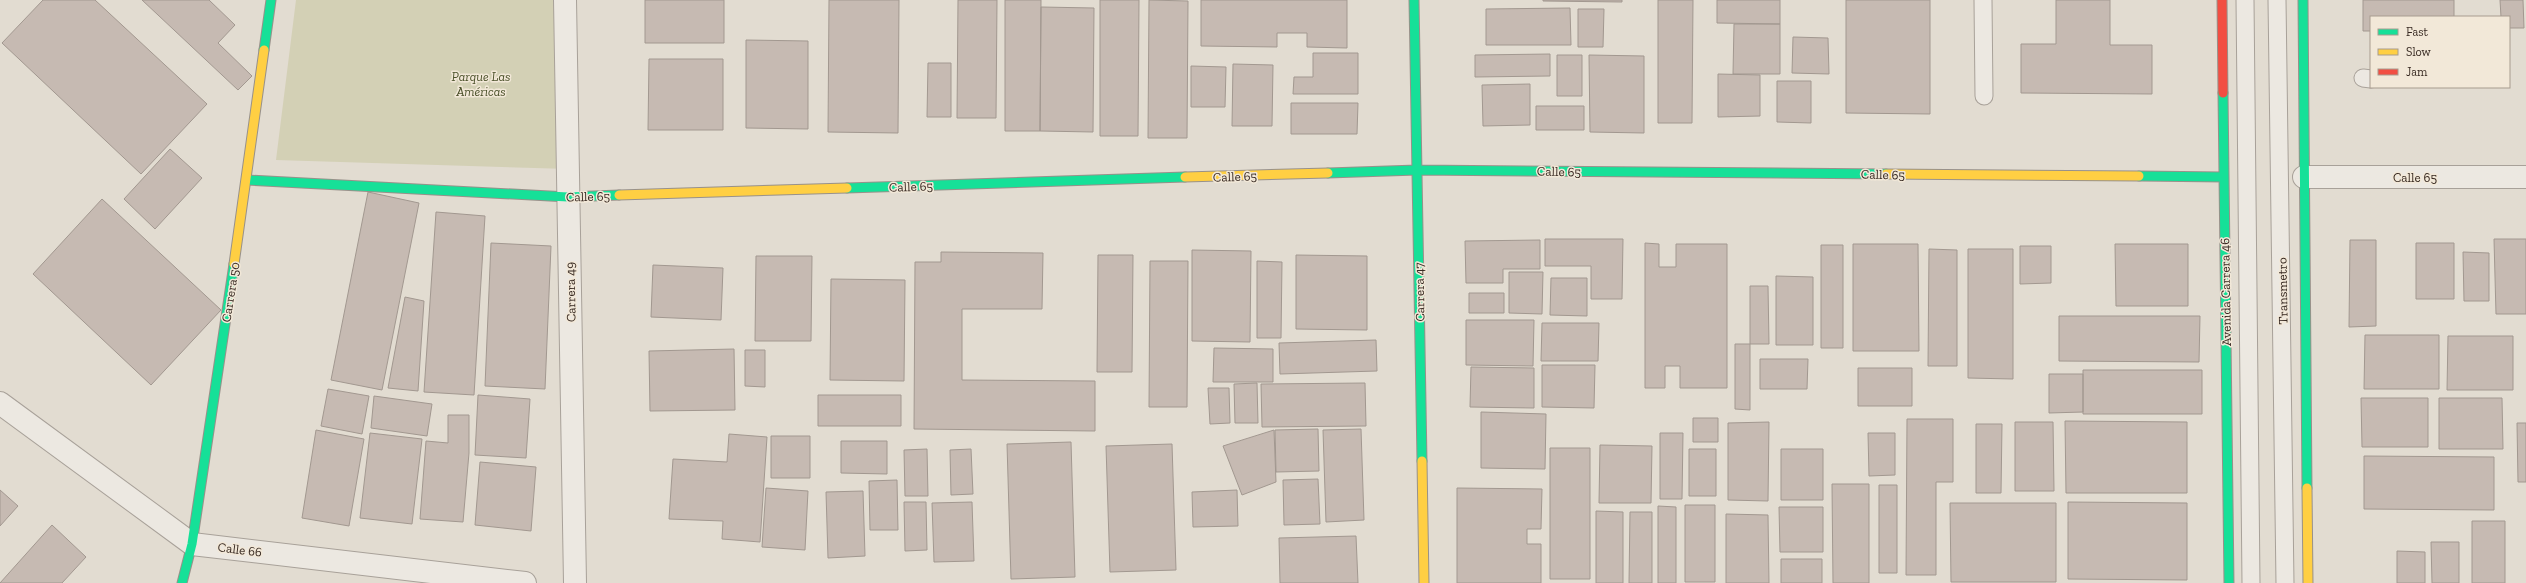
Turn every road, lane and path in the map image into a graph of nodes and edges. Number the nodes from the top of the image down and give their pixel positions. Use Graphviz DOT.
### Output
graph roads {
  1 [pos="271,0"];
  2 [pos="565,0"];
  3 [pos="1414,0"];
  4 [pos="1983,0"];
  5 [pos="2222,0"];
  6 [pos="2245,0"];
  7 [pos="2277,0"];
  8 [pos="2303,0"];
  9 [pos="1984,96"];
  10 [pos="1416,170"];
  11 [pos="2224,177"];
  12 [pos="2304,177"];
  13 [pos="2526,177"];
  14 [pos="247,180"];
  15 [pos="568,197"];
  16 [pos="0,403"];
  17 [pos="192,544"];
  18 [pos="182,583"];
  19 [pos="525,583"];
  20 [pos="576,583"];
  21 [pos="1424,583"];
  22 [pos="2229,583"];
  23 [pos="2251,583"];
  24 [pos="2285,583"];
  25 [pos="2308,583"];
  1 -- 14 [label="street, Carrera 50"];
  2 -- 15 [label="street, Carrera 49"];
  3 -- 10 [label="street, Carrera 47"];
  4 -- 9 [label="lane"];
  5 -- 11 [label="street, Avenida Carrera 46"];
  6 -- 23 [label="lane"];
  7 -- 24 [label="lane, Transmetro"];
  8 -- 12 [label="street"];
  10 -- 11 [label="street, Calle 65"];
  10 -- 15 [label="street, Calle 65"];
  10 -- 21 [label="street, Carrera 47"];
  11 -- 22 [label="street, Avenida Carrera 46"];
  12 -- 13 [label="street, Calle 65"];
  12 -- 25 [label="street"];
  14 -- 15 [label="street, Calle 65"];
  14 -- 17 [label="street, Carrera 50"];
  15 -- 20 [label="street, Carrera 49"];
  16 -- 17 [label="street, Calle 66"];
  17 -- 18 [label="street, Carrera 50"];
  17 -- 19 [label="street, Calle 66"];
}
